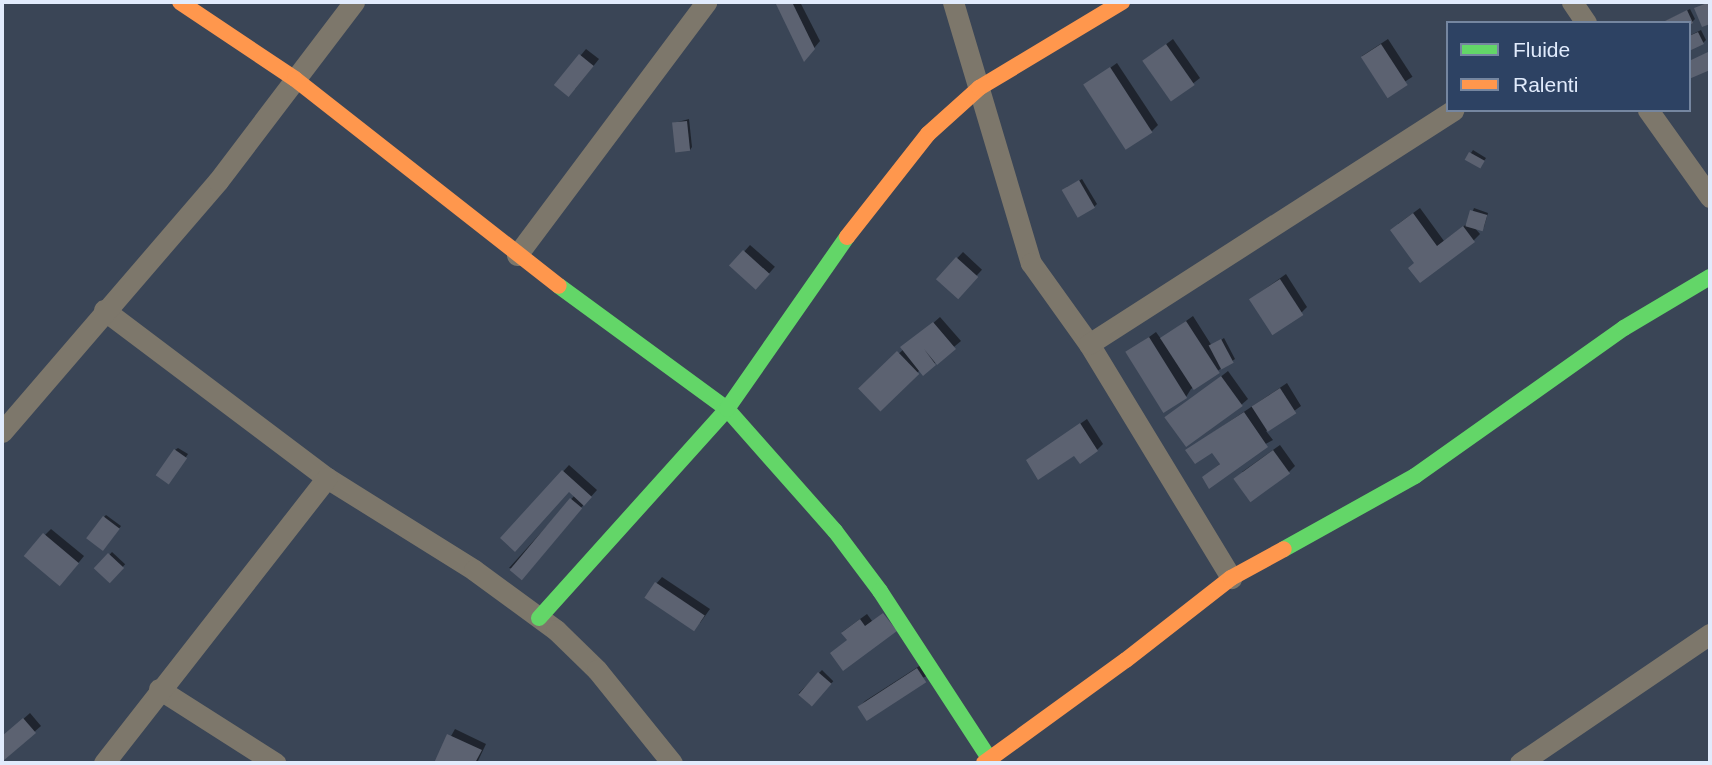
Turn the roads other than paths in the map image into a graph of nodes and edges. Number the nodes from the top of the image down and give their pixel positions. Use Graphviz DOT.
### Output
graph roads {
  1 [pos="180,2"];
  2 [pos="354,2"];
  3 [pos="706,2"];
  4 [pos="953,2"];
  5 [pos="1122,2"];
  6 [pos="1572,2"];
  7 [pos="1583,21"];
  8 [pos="295,79"];
  9 [pos="979,88"];
  10 [pos="1450,112"];
  11 [pos="1649,112"];
  12 [pos="1710,197"];
  13 [pos="517,255"];
  14 [pos="1710,277"];
  15 [pos="104,310"];
  16 [pos="1089,344"];
  17 [pos="727,409"];
  18 [pos="3,426"];
  19 [pos="327,478"];
  20 [pos="1231,578"];
  21 [pos="539,618"];
  22 [pos="1710,634"];
  23 [pos="159,689"];
  24 [pos="989,762"];
  25 [pos="104,763"];
  26 [pos="275,763"];
  27 [pos="672,763"];
  28 [pos="1520,763"];
  1 -- 8 [label="street"];
  2 -- 8 [label="street"];
  3 -- 13 [label="street"];
  4 -- 9 [label="street"];
  5 -- 9 [label="street"];
  6 -- 7 [label="street"];
  8 -- 13 [label="street"];
  8 -- 15 [label="street"];
  9 -- 16 [label="street"];
  9 -- 17 [label="street"];
  10 -- 16 [label="street"];
  11 -- 12 [label="street"];
  13 -- 17 [label="street"];
  14 -- 20 [label="street"];
  15 -- 18 [label="street"];
  15 -- 19 [label="street"];
  16 -- 20 [label="street"];
  17 -- 21 [label="street"];
  17 -- 24 [label="street"];
  19 -- 21 [label="street"];
  19 -- 23 [label="street"];
  20 -- 24 [label="street"];
  21 -- 27 [label="street"];
  22 -- 28 [label="street"];
  23 -- 25 [label="street"];
  23 -- 26 [label="street"];
}
